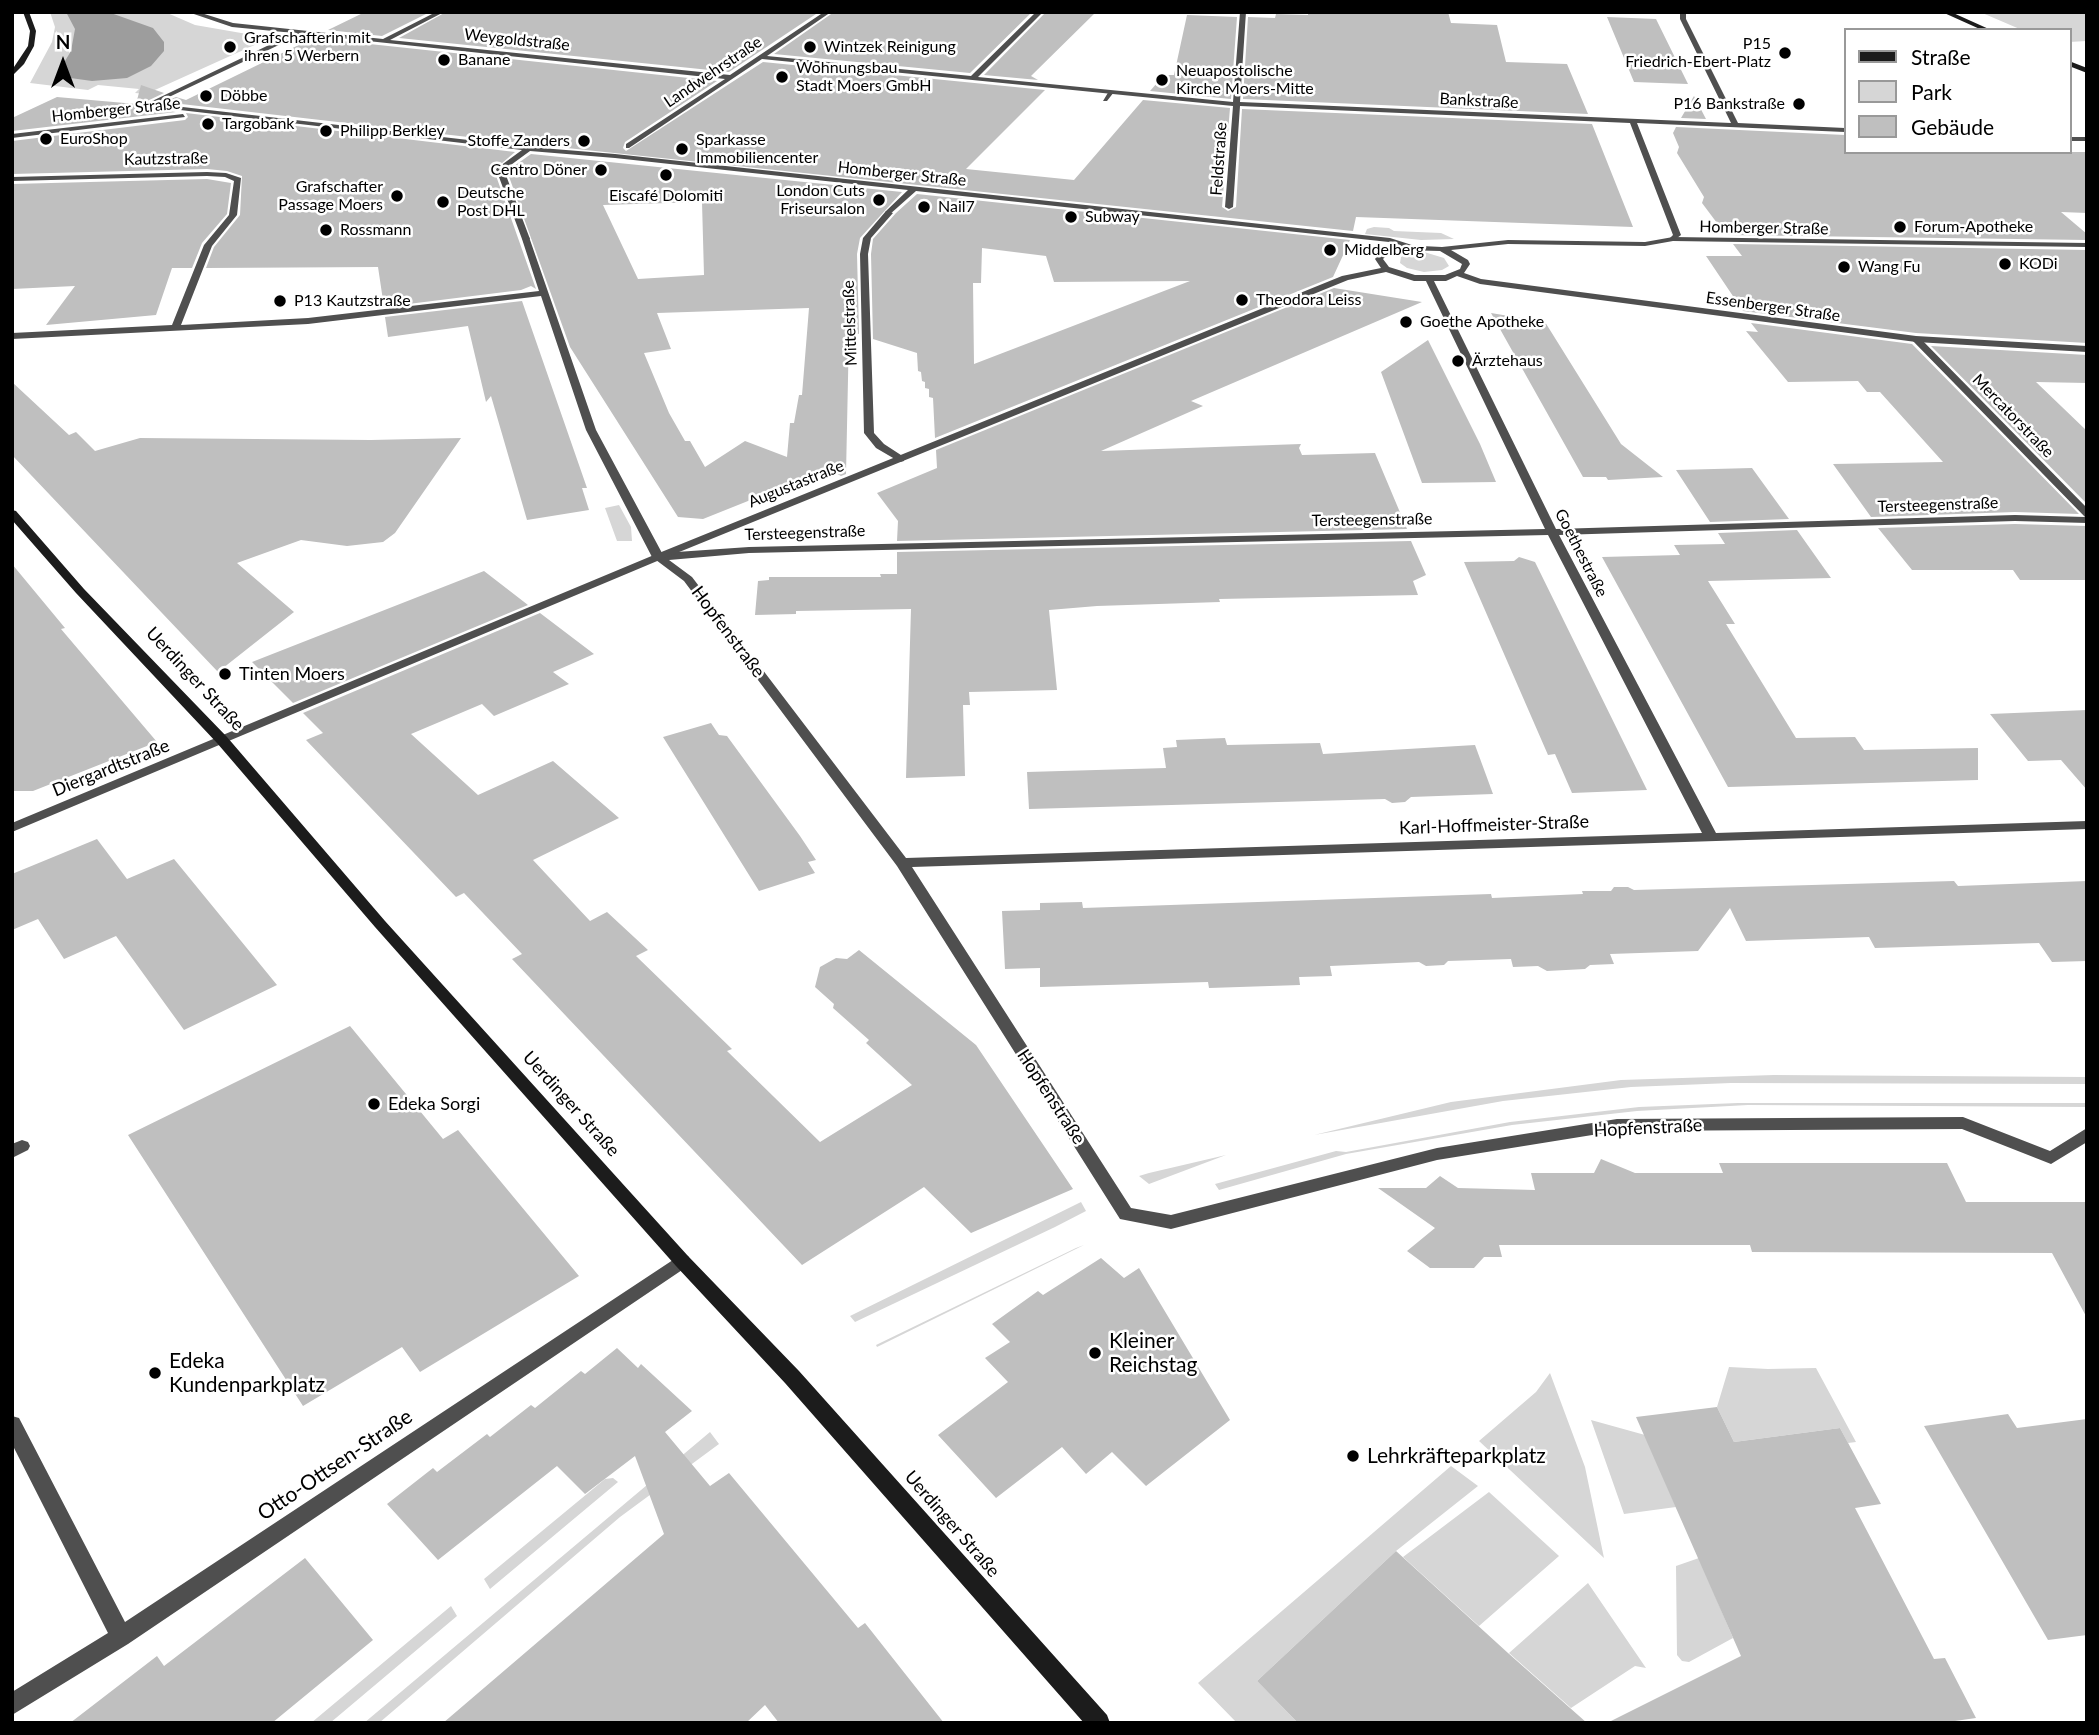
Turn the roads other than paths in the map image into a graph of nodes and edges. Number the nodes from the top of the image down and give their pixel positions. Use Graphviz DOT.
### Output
graph roads {
  1 [pos="26,12"];
  2 [pos="191,12"];
  3 [pos="440,12"];
  4 [pos="828,12"];
  5 [pos="1040,12"];
  6 [pos="1243,12"];
  7 [pos="1683,12"];
  8 [pos="1945,12"];
  9 [pos="1983,28"];
  10 [pos="301,33"];
  11 [pos="384,40"];
  12 [pos="759,57"];
  13 [pos="2071,64"];
  14 [pos="2087,71"];
  15 [pos="12,74"];
  16 [pos="729,77"];
  17 [pos="972,79"];
  18 [pos="1111,92"];
  19 [pos="1105,100"];
  20 [pos="1236,104"];
  21 [pos="223,114"];
  22 [pos="1633,122"];
  23 [pos="1736,126"];
  24 [pos="1843,130"];
  25 [pos="12,136"];
  26 [pos="529,149"];
  27 [pos="615,156"];
  28 [pos="12,179"];
  29 [pos="913,190"];
  30 [pos="1225,222"];
  31 [pos="1673,239"];
  32 [pos="2087,245"];
  33 [pos="1410,246"];
  34 [pos="1443,249"];
  35 [pos="1386,269"];
  36 [pos="1459,274"];
  37 [pos="1429,279"];
  38 [pos="545,293"];
  39 [pos="175,329"];
  40 [pos="12,336"];
  41 [pos="1916,339"];
  42 [pos="2087,349"];
  43 [pos="900,459"];
  44 [pos="12,513"];
  45 [pos="2087,514"];
  46 [pos="2087,520"];
  47 [pos="1552,532"];
  48 [pos="658,556"];
  49 [pos="222,740"];
  50 [pos="2087,825"];
  51 [pos="12,828"];
  52 [pos="1712,837"];
  53 [pos="902,863"];
  54 [pos="2087,1134"];
  55 [pos="682,1261"];
  56 [pos="12,1424"];
  57 [pos="121,1637"];
  58 [pos="12,1704"];
  59 [pos="1099,1723"];
  1 -- 15 [label="main road"];
  2 -- 10 [label="street, Weygoldstraße"];
  3 -- 11 [label="street"];
  4 -- 12 [label="street, Landwehrstraße"];
  5 -- 17 [label="street"];
  6 -- 20 [label="street, Feldstraße"];
  7 -- 23 [label="street"];
  8 -- 9 [label="main road"];
  10 -- 11 [label="street, Weygoldstraße"];
  10 -- 21 [label="street, Homberger Straße"];
  11 -- 16 [label="street, Weygoldstraße"];
  12 -- 16 [label="street, Landwehrstraße"];
  12 -- 17 [label="street, Bankstraße"];
  13 -- 14 [label="main road"];
  16 -- 27 [label="street, Landwehrstraße"];
  17 -- 18 [label="street, Bankstraße"];
  18 -- 19 [label="street"];
  18 -- 20 [label="street, Bankstraße"];
  20 -- 22 [label="street, Bankstraße"];
  20 -- 30 [label="street, Feldstraße"];
  21 -- 25 [label="street, Homberger Straße"];
  21 -- 26 [label="street, Homberger Straße"];
  22 -- 23 [label="street, Bankstraße"];
  22 -- 31 [label="street"];
  23 -- 24 [label="street, Bankstraße"];
  26 -- 27 [label="street, Homberger Straße"];
  26 -- 38 [label="street, Hopfenstraße"];
  27 -- 29 [label="street, Homberger Straße"];
  28 -- 39 [label="street, Kautzstraße"];
  29 -- 30 [label="street, Homberger Straße"];
  29 -- 43 [label="street, Mittelstraße"];
  30 -- 33 [label="street, Homberger Straße"];
  31 -- 32 [label="street, Homberger Straße"];
  31 -- 34 [label="street, Homberger Straße"];
  33 -- 34 [label="street, Homberger Straße"];
  33 -- 35 [label="street"];
  34 -- 36 [label="street"];
  35 -- 37 [label="street"];
  35 -- 43 [label="street, Augustastraße"];
  36 -- 37 [label="street"];
  36 -- 41 [label="street, Essenberger Straße"];
  37 -- 47 [label="street, Goethestraße"];
  38 -- 39 [label="street"];
  38 -- 48 [label="street, Hopfenstraße"];
  39 -- 40 [label="street"];
  41 -- 42 [label="street, Essenberger Straße"];
  41 -- 45 [label="street, Mercatorstraße"];
  43 -- 48 [label="street, Augustastraße"];
  44 -- 49 [label="main road, Uerdinger Straße"];
  46 -- 47 [label="street, Tersteegenstraße"];
  47 -- 48 [label="street, Tersteegenstraße"];
  47 -- 52 [label="street, Goethestraße"];
  48 -- 49 [label="street, Augustastraße"];
  48 -- 53 [label="street, Hopfenstraße"];
  49 -- 51 [label="street, Diergardtstraße"];
  49 -- 55 [label="main road, Uerdinger Straße"];
  50 -- 52 [label="street, Karl-Hoffmeister-Straße"];
  52 -- 53 [label="street, Karl-Hoffmeister-Straße"];
  53 -- 54 [label="street, Hopfenstraße"];
  55 -- 57 [label="street, Otto-Ottsen-Straße"];
  55 -- 59 [label="main road, Uerdinger Straße"];
  56 -- 57 [label="street"];
  57 -- 58 [label="street, Otto-Ottsen-Straße"];
}
